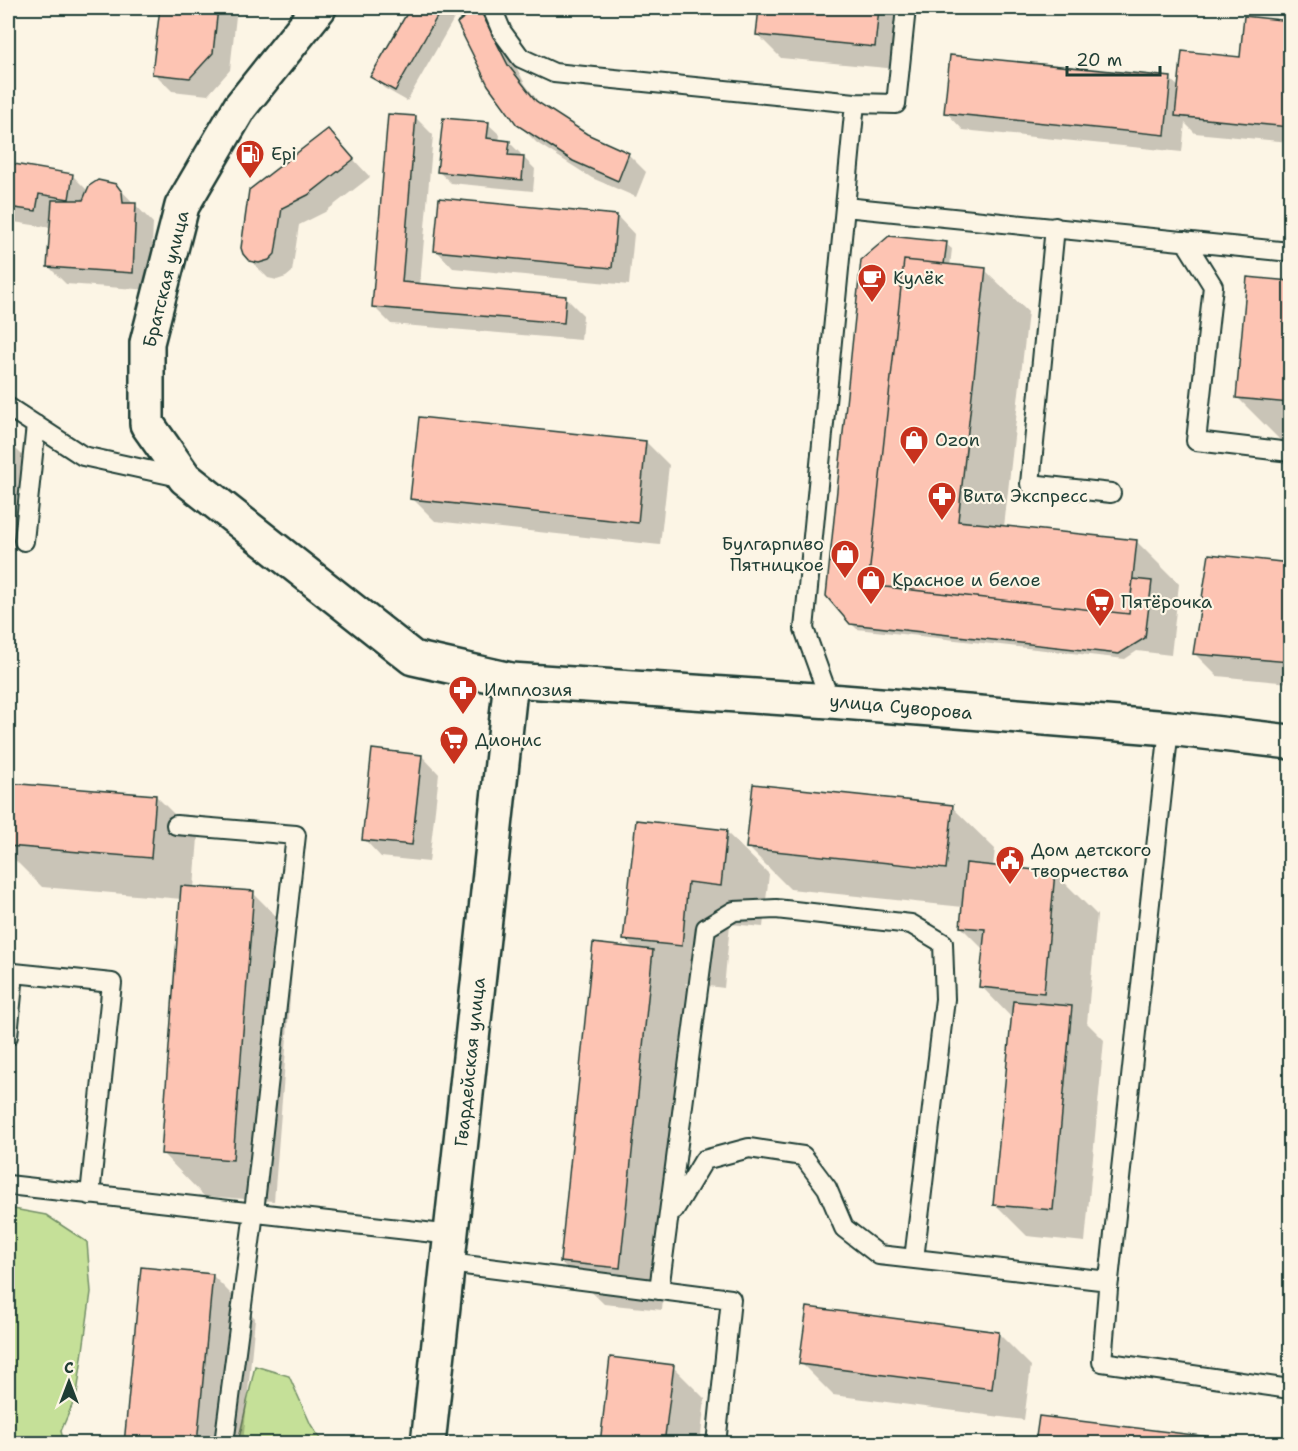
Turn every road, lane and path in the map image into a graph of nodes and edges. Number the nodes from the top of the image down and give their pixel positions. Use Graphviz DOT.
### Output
graph roads {
  1 [pos="319,8"];
  2 [pos="492,8"];
  3 [pos="906,8"];
  4 [pos="855,103"];
  5 [pos="845,207"];
  6 [pos="1056,227"];
  7 [pos="1185,241"];
  8 [pos="1290,252"];
  9 [pos="8,407"];
  10 [pos="36,426"];
  11 [pos="1290,452"];
  12 [pos="185,478"];
  13 [pos="1111,493"];
  14 [pos="24,542"];
  15 [pos="511,680"];
  16 [pos="830,701"];
  17 [pos="1169,728"];
  18 [pos="1290,742"];
  19 [pos="176,825"];
  20 [pos="8,1036"];
  21 [pos="8,1185"];
  22 [pos="90,1195"];
  23 [pos="254,1212"];
  24 [pos="670,1217"];
  25 [pos="450,1249"];
  26 [pos="914,1259"];
  27 [pos="1109,1281"];
  28 [pos="659,1290"];
  29 [pos="1290,1389"];
  30 [pos="224,1443"];
  31 [pos="428,1443"];
  32 [pos="716,1443"];
  1 -- 12 [label="street, Братская улица"];
  2 -- 4 [label="lane"];
  3 -- 4 [label="lane"];
  4 -- 5 [label="lane"];
  5 -- 6 [label="lane"];
  5 -- 16 [label="lane"];
  6 -- 7 [label="lane"];
  6 -- 13 [label="lane"];
  7 -- 8 [label="lane"];
  7 -- 11 [label="lane"];
  9 -- 10 [label="lane"];
  10 -- 12 [label="lane"];
  10 -- 14 [label="lane"];
  12 -- 15 [label="street, Братская улица"];
  15 -- 16 [label="street, улица Суворова"];
  15 -- 25 [label="street, Гвардейская улица"];
  16 -- 17 [label="street, улица Суворова"];
  17 -- 18 [label="street, улица Суворова"];
  17 -- 27 [label="lane"];
  19 -- 23 [label="lane"];
  20 -- 22 [label="lane"];
  21 -- 22 [label="lane"];
  22 -- 23 [label="lane"];
  23 -- 25 [label="lane"];
  23 -- 30 [label="lane"];
  24 -- 26 [label="lane"];
  24 -- 26 [label="lane"];
  24 -- 28 [label="lane"];
  25 -- 28 [label="lane"];
  25 -- 31 [label="street, Гвардейская улица"];
  26 -- 27 [label="lane"];
  27 -- 29 [label="lane"];
  28 -- 32 [label="lane"];
}
